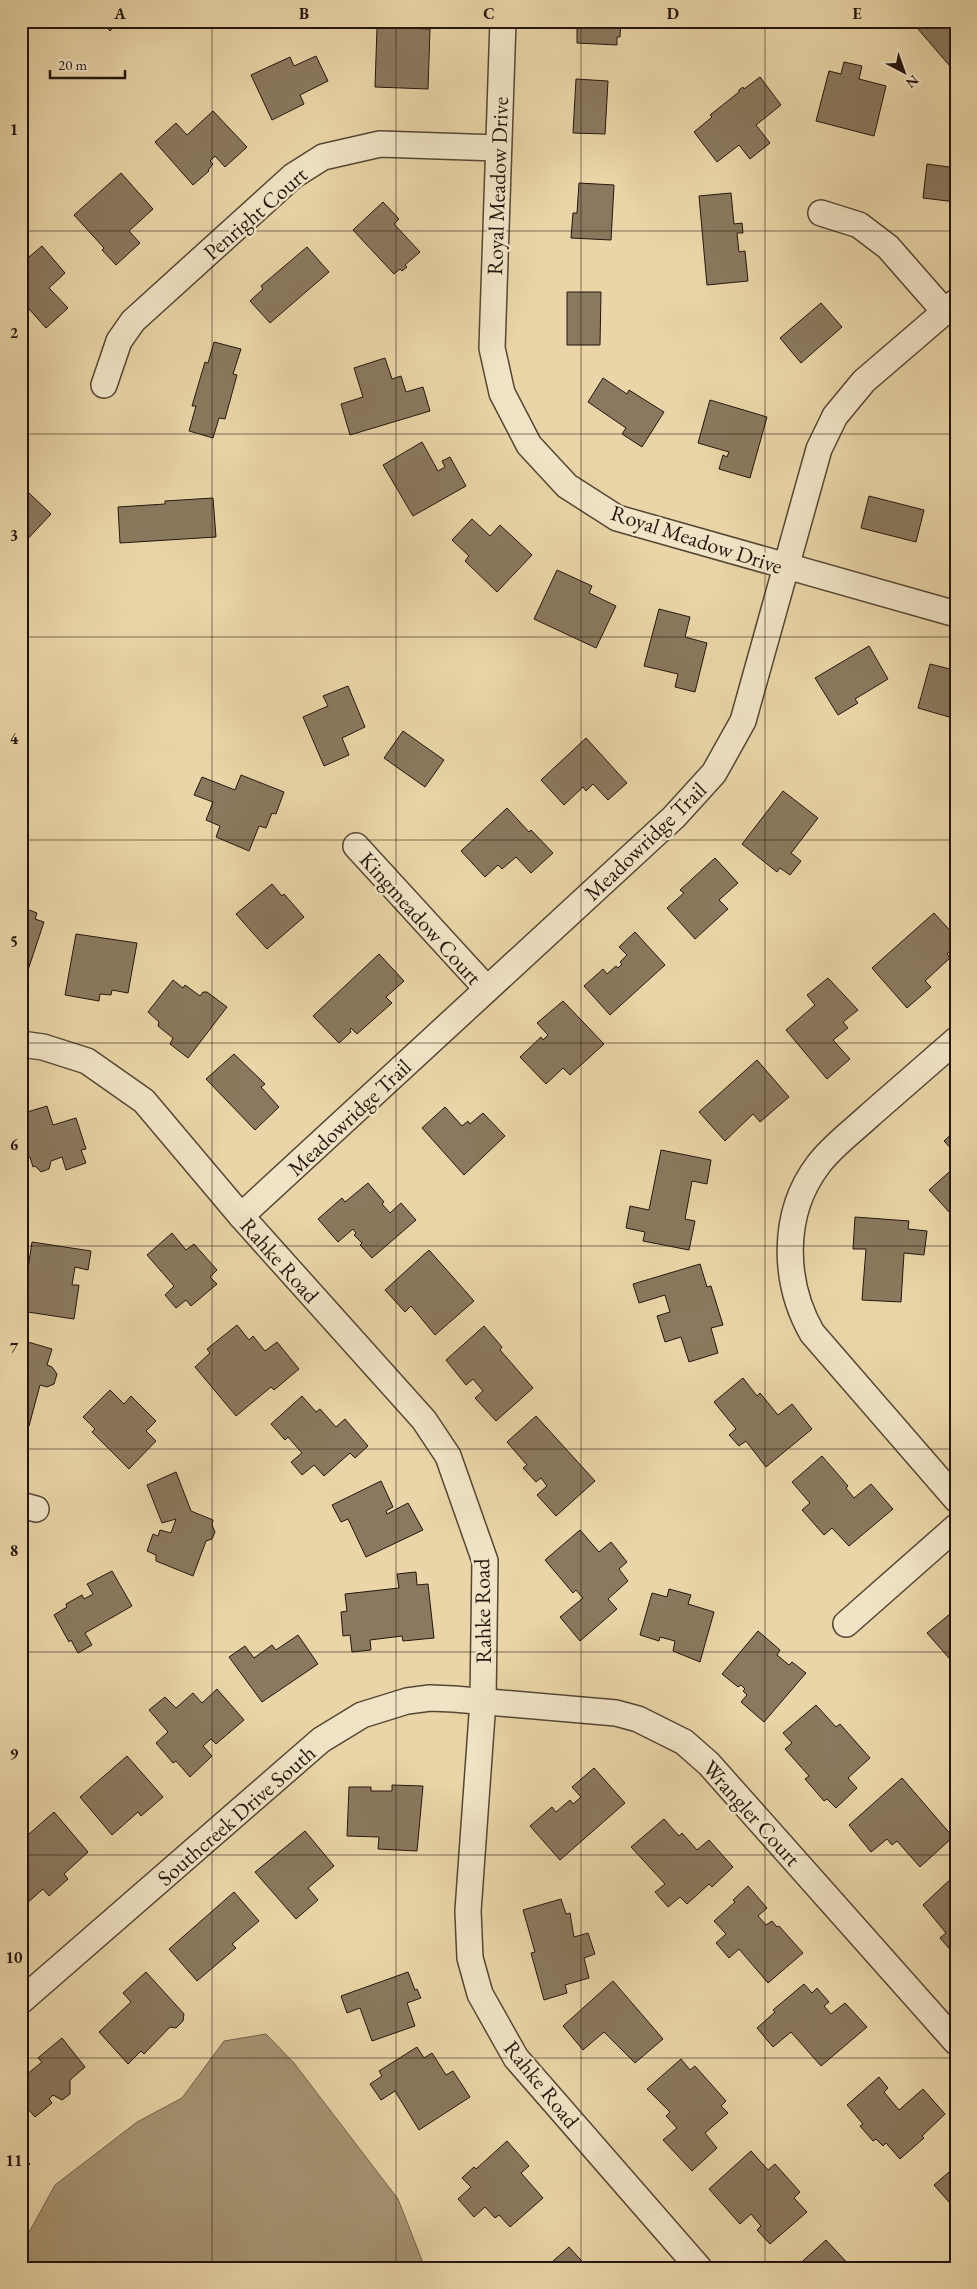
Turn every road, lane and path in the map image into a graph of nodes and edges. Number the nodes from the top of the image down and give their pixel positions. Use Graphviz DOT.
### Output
graph roads {
  1 [pos="503,21"];
  2 [pos="498,148"];
  3 [pos="821,213"];
  4 [pos="950,307"];
  5 [pos="104,385"];
  6 [pos="787,568"];
  7 [pos="956,614"];
  8 [pos="356,846"];
  9 [pos="487,989"];
  10 [pos="956,1040"];
  11 [pos="21,1044"];
  12 [pos="241,1216"];
  13 [pos="956,1499"];
  14 [pos="956,1527"];
  15 [pos="846,1624"];
  16 [pos="483,1701"];
  17 [pos="21,2001"];
  18 [pos="956,2042"];
  19 [pos="698,2268"];
  1 -- 2 [label="street, Royal Meadow Drive"];
  2 -- 5 [label="street, Penright Court"];
  2 -- 6 [label="street, Royal Meadow Drive"];
  3 -- 4 [label="street"];
  4 -- 6 [label="street, Meadowridge Trail"];
  6 -- 7 [label="street, Royal Meadow Drive"];
  6 -- 9 [label="street, Meadowridge Trail"];
  8 -- 9 [label="street, Kingmeadow Court"];
  9 -- 12 [label="street, Meadowridge Trail"];
  10 -- 13 [label="street"];
  11 -- 12 [label="street, Rahke Road"];
  12 -- 16 [label="street, Rahke Road"];
  14 -- 15 [label="street"];
  16 -- 17 [label="street, Southcreek Drive South"];
  16 -- 18 [label="street, Wrangler Court"];
  16 -- 19 [label="street, Rahke Road"];
}
